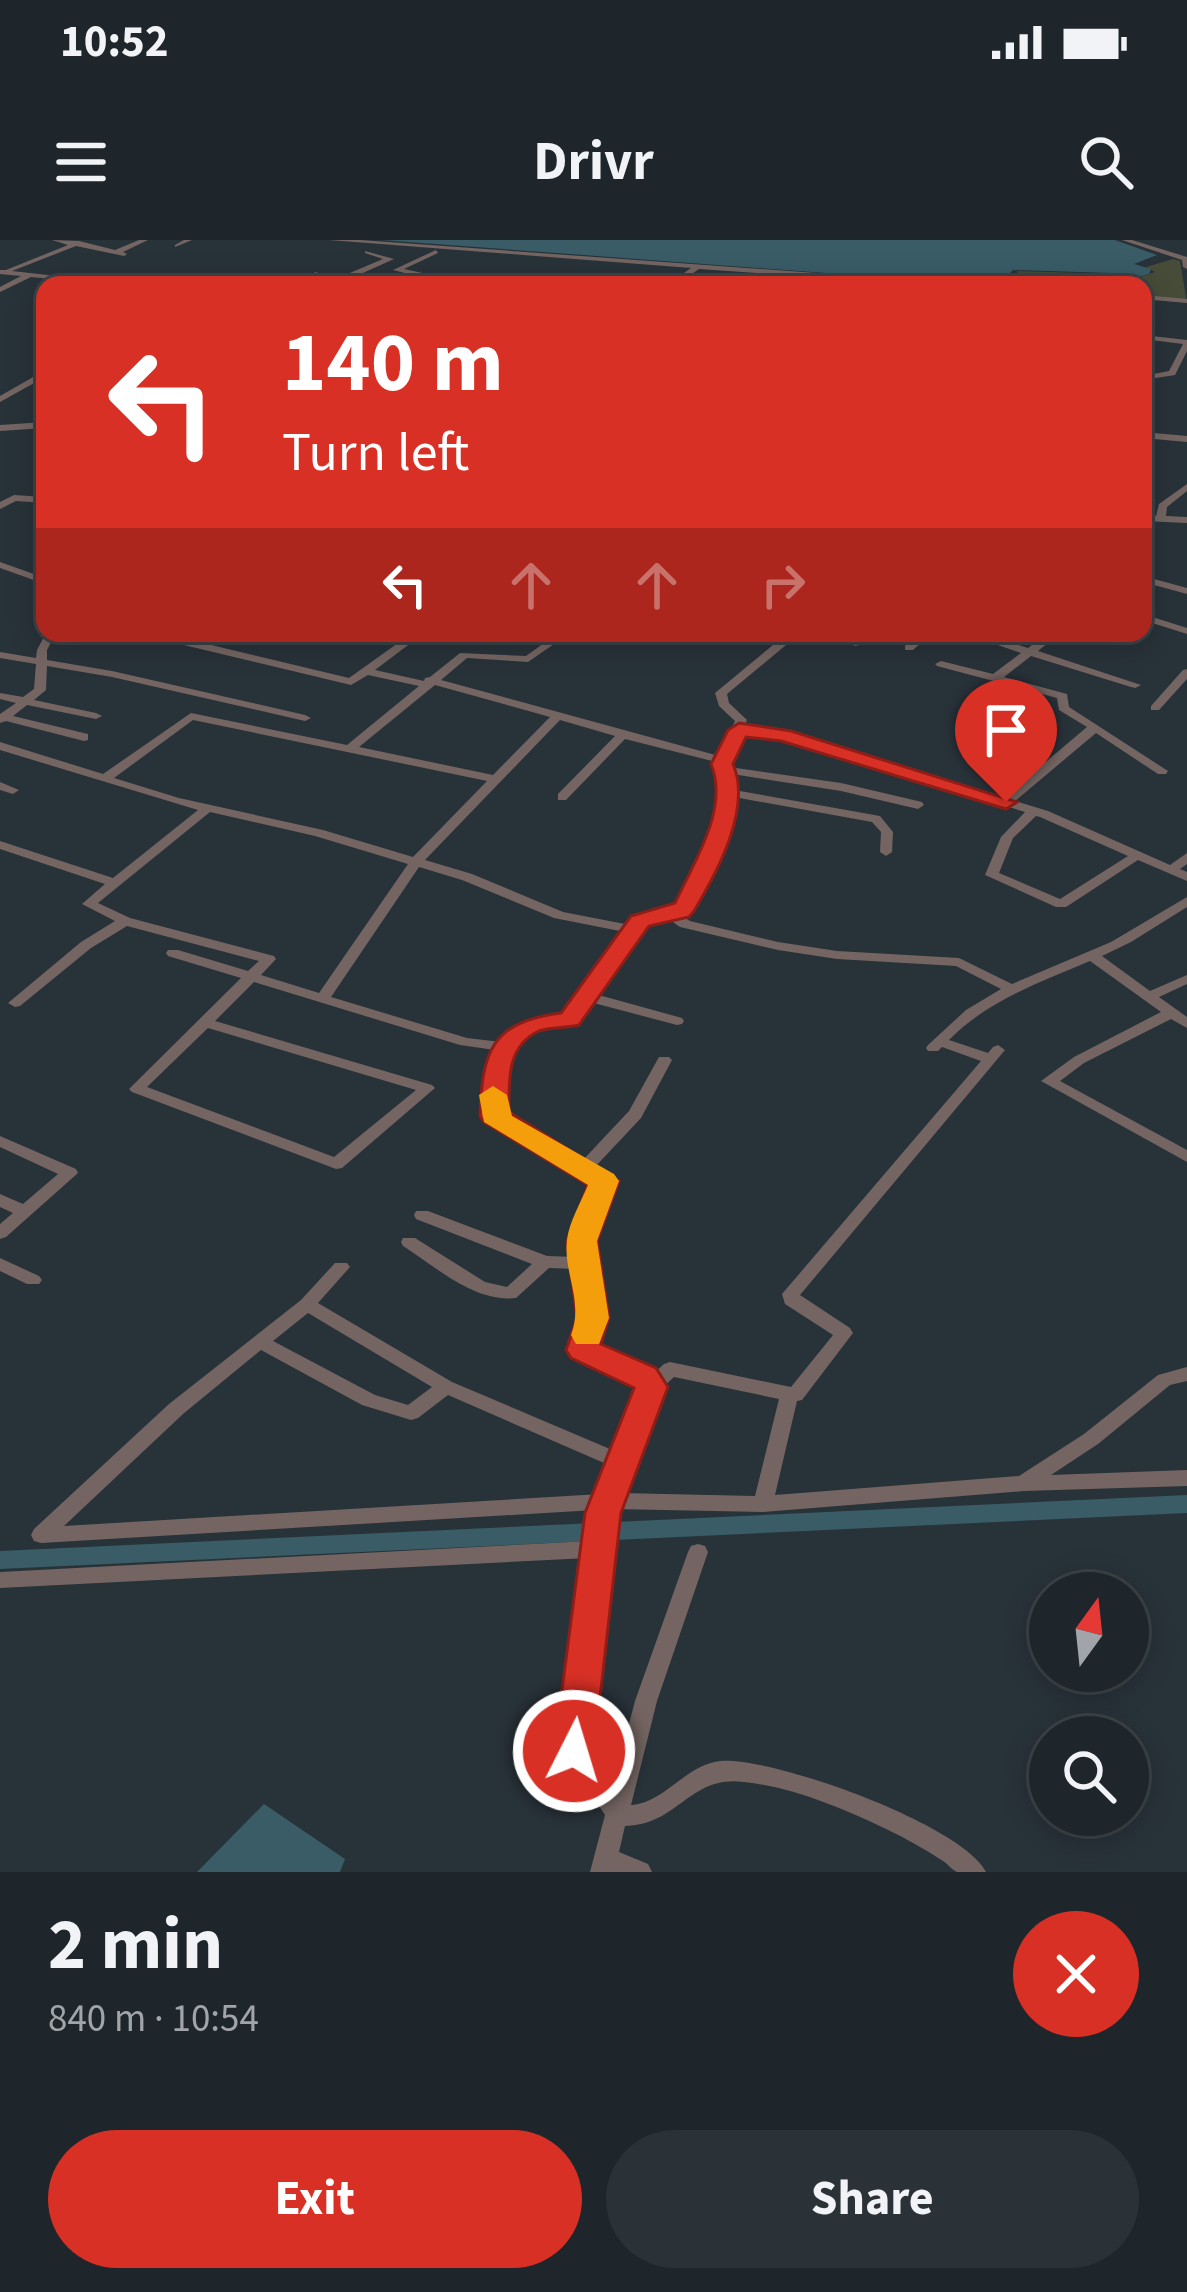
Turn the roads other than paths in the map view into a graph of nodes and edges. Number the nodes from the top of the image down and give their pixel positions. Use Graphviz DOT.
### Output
graph roads {
  1 [pos="55,240"];
  2 [pos="145,240"];
  3 [pos="189,240"];
  4 [pos="328,240"];
  5 [pos="1125,240"];
  6 [pos="87,242"];
  7 [pos="177,246"];
  8 [pos="439,250"];
  9 [pos="697,267"];
  10 [pos="5,269"];
  11 [pos="1186,272"];
  12 [pos="350,276"];
  13 [pos="424,276"];
  14 [pos="684,276"];
  15 [pos="826,276"];
  16 [pos="28,277"];
  17 [pos="36,278"];
  18 [pos="0,290"];
  19 [pos="1152,298"];
  20 [pos="1187,298"];
  21 [pos="1152,338"];
  22 [pos="1187,342"];
  23 [pos="1152,376"];
  24 [pos="36,378"];
  25 [pos="36,388"];
  26 [pos="12,389"];
  27 [pos="0,399"];
  28 [pos="36,426"];
  29 [pos="0,428"];
  30 [pos="1152,436"];
  31 [pos="1187,439"];
  32 [pos="36,482"];
  33 [pos="1187,487"];
  34 [pos="14,498"];
  35 [pos="36,499"];
  36 [pos="0,506"];
  37 [pos="1152,518"];
  38 [pos="1161,519"];
  39 [pos="1187,520"];
  40 [pos="0,565"];
  41 [pos="36,578"];
  42 [pos="1152,581"];
  43 [pos="1187,591"];
  44 [pos="1152,620"];
  45 [pos="1187,631"];
  46 [pos="48,642"];
  47 [pos="182,642"];
  48 [pos="407,642"];
  49 [pos="552,642"];
  50 [pos="777,642"];
  51 [pos="915,642"];
  52 [pos="998,642"];
  53 [pos="1040,642"];
  54 [pos="908,647"];
  55 [pos="1029,651"];
  56 [pos="0,655"];
  57 [pos="42,662"];
  58 [pos="941,664"];
  59 [pos="368,672"];
  60 [pos="1187,672"];
  61 [pos="995,678"];
  62 [pos="426,682"];
  63 [pos="1135,685"];
  64 [pos="0,696"];
  65 [pos="24,701"];
  66 [pos="1155,708"];
  67 [pos="558,715"];
  68 [pos="96,716"];
  69 [pos="2,718"];
  70 [pos="305,718"];
  71 [pos="1095,727"];
  72 [pos="739,730"];
  73 [pos="622,735"];
  74 [pos="84,737"];
  75 [pos="0,740"];
  76 [pos="352,747"];
  77 [pos="725,765"];
  78 [pos="1162,771"];
  79 [pos="105,779"];
  80 [pos="493,779"];
  81 [pos="730,793"];
  82 [pos="562,797"];
  83 [pos="1006,802"];
  84 [pos="918,805"];
  85 [pos="208,808"];
  86 [pos="1033,812"];
  87 [pos="0,845"];
  88 [pos="886,852"];
  89 [pos="1136,856"];
  90 [pos="1187,857"];
  91 [pos="415,863"];
  92 [pos="1172,870"];
  93 [pos="1187,877"];
  94 [pos="111,882"];
  95 [pos="1187,901"];
  96 [pos="669,914"];
  97 [pos="125,921"];
  98 [pos="633,930"];
  99 [pos="172,953"];
  100 [pos="1090,955"];
  101 [pos="252,976"];
  102 [pos="1187,979"];
  103 [pos="1007,987"];
  104 [pos="586,997"];
  105 [pos="1148,997"];
  106 [pos="323,998"];
  107 [pos="15,1003"];
  108 [pos="1171,1012"];
  109 [pos="676,1021"];
  110 [pos="207,1023"];
  111 [pos="1187,1024"];
  112 [pos="504,1047"];
  113 [pos="664,1060"];
  114 [pos="8,1145"];
  115 [pos="1184,1151"];
  116 [pos="0,1162"];
  117 [pos="584,1168"];
  118 [pos="0,1200"];
  119 [pos="25,1213"];
  120 [pos="422,1215"];
  121 [pos="0,1233"];
  122 [pos="409,1242"];
  123 [pos="545,1262"];
  124 [pos="584,1263"];
  125 [pos="0,1264"];
  126 [pos="340,1267"];
  127 [pos="33,1280"];
  128 [pos="307,1304"];
  129 [pos="261,1342"];
  130 [pos="1187,1374"];
  131 [pos="446,1387"];
  132 [pos="651,1387"];
  133 [pos="789,1396"];
  134 [pos="622,1462"];
  135 [pos="1187,1478"];
  136 [pos="1024,1483"];
  137 [pos="763,1504"];
  138 [pos="605,1507"];
  139 [pos="599,1550"];
  140 [pos="698,1552"];
  141 [pos="0,1580"];
  142 [pos="618,1815"];
  143 [pos="604,1865"];
  144 [pos="640,1872"];
  145 [pos="974,1872"];
  1 -- 6 [label="street"];
  2 -- 6 [label="street"];
  3 -- 7 [label="street"];
  4 -- 8 [label="street"];
  4 -- 12 [label="street"];
  5 -- 11 [label="street"];
  6 -- 10 [label="street"];
  8 -- 9 [label="street"];
  8 -- 13 [label="street"];
  9 -- 14 [label="street"];
  9 -- 15 [label="street"];
  10 -- 16 [label="street"];
  16 -- 17 [label="street"];
  16 -- 18 [label="street"];
  19 -- 20 [label="street"];
  21 -- 22 [label="street"];
  22 -- 23 [label="street"];
  24 -- 26 [label="street"];
  25 -- 26 [label="street"];
  26 -- 27 [label="street"];
  28 -- 29 [label="street"];
  30 -- 31 [label="street"];
  32 -- 34 [label="street"];
  33 -- 38 [label="street"];
  34 -- 35 [label="street"];
  34 -- 36 [label="street"];
  37 -- 38 [label="street"];
  38 -- 39 [label="street"];
  40 -- 41 [label="street"];
  42 -- 43 [label="street"];
  44 -- 45 [label="street"];
  46 -- 57 [label="street"];
  47 -- 59 [label="street"];
  48 -- 59 [label="street"];
  49 -- 62 [label="street"];
  50 -- 72 [label="street"];
  51 -- 54 [label="street"];
  52 -- 55 [label="street"];
  53 -- 55 [label="street"];
  55 -- 61 [label="street"];
  55 -- 63 [label="street"];
  56 -- 57 [label="street"];
  57 -- 65 [label="street"];
  57 -- 70 [label="street"];
  58 -- 61 [label="street"];
  59 -- 62 [label="street"];
  60 -- 66 [label="street"];
  61 -- 71 [label="street"];
  62 -- 67 [label="street"];
  62 -- 76 [label="street"];
  64 -- 65 [label="street"];
  65 -- 68 [label="street"];
  65 -- 69 [label="street"];
  67 -- 73 [label="street"];
  67 -- 80 [label="street"];
  69 -- 74 [label="street"];
  71 -- 78 [label="street"];
  71 -- 83 [label="street"];
  72 -- 77 [label="street"];
  72 -- 83 [label="street"];
  73 -- 77 [label="street"];
  73 -- 82 [label="street"];
  75 -- 79 [label="street"];
  76 -- 79 [label="street"];
  76 -- 80 [label="street"];
  77 -- 81 [label="street"];
  77 -- 84 [label="street"];
  79 -- 85 [label="street"];
  80 -- 91 [label="street"];
  81 -- 88 [label="street"];
  81 -- 96 [label="street"];
  83 -- 86 [label="street"];
  85 -- 91 [label="street"];
  85 -- 94 [label="street"];
  86 -- 89 [label="street"];
  86 -- 89 [label="street"];
  87 -- 94 [label="street"];
  89 -- 92 [label="street"];
  90 -- 92 [label="street"];
  91 -- 98 [label="street"];
  91 -- 106 [label="street"];
  92 -- 93 [label="street"];
  94 -- 97 [label="street"];
  95 -- 100 [label="street"];
  96 -- 98 [label="street"];
  96 -- 103 [label="street"];
  97 -- 101 [label="street"];
  97 -- 107 [label="street"];
  98 -- 104 [label="street"];
  99 -- 101 [label="street"];
  100 -- 103 [label="street"];
  100 -- 105 [label="street"];
  101 -- 106 [label="street"];
  101 -- 110 [label="street"];
  102 -- 105 [label="street"];
  103 -- 133 [label="street"];
  104 -- 109 [label="street"];
  104 -- 112 [label="street"];
  105 -- 108 [label="street"];
  106 -- 112 [label="street"];
  108 -- 111 [label="street"];
  108 -- 115 [label="street"];
  110 -- 110 [label="street"];
  112 -- 117 [label="street"];
  113 -- 117 [label="street"];
  114 -- 116 [label="street"];
  114 -- 119 [label="street"];
  117 -- 124 [label="street"];
  118 -- 119 [label="street"];
  119 -- 121 [label="street"];
  120 -- 123 [label="street"];
  122 -- 123 [label="street"];
  123 -- 124 [label="street"];
  124 -- 132 [label="street"];
  125 -- 127 [label="street"];
  126 -- 128 [label="street"];
  128 -- 129 [label="street"];
  128 -- 131 [label="street"];
  129 -- 131 [label="street"];
  129 -- 138 [label="street"];
  130 -- 136 [label="street"];
  131 -- 134 [label="street"];
  132 -- 133 [label="street"];
  132 -- 134 [label="street"];
  133 -- 137 [label="street"];
  134 -- 138 [label="street"];
  135 -- 136 [label="street"];
  136 -- 137 [label="street"];
  137 -- 138 [label="street"];
  138 -- 139 [label="street"];
  139 -- 141 [label="street"];
  139 -- 142 [label="street"];
  140 -- 142 [label="street"];
  142 -- 143 [label="street"];
  142 -- 145 [label="street"];
  143 -- 144 [label="street"];
}
